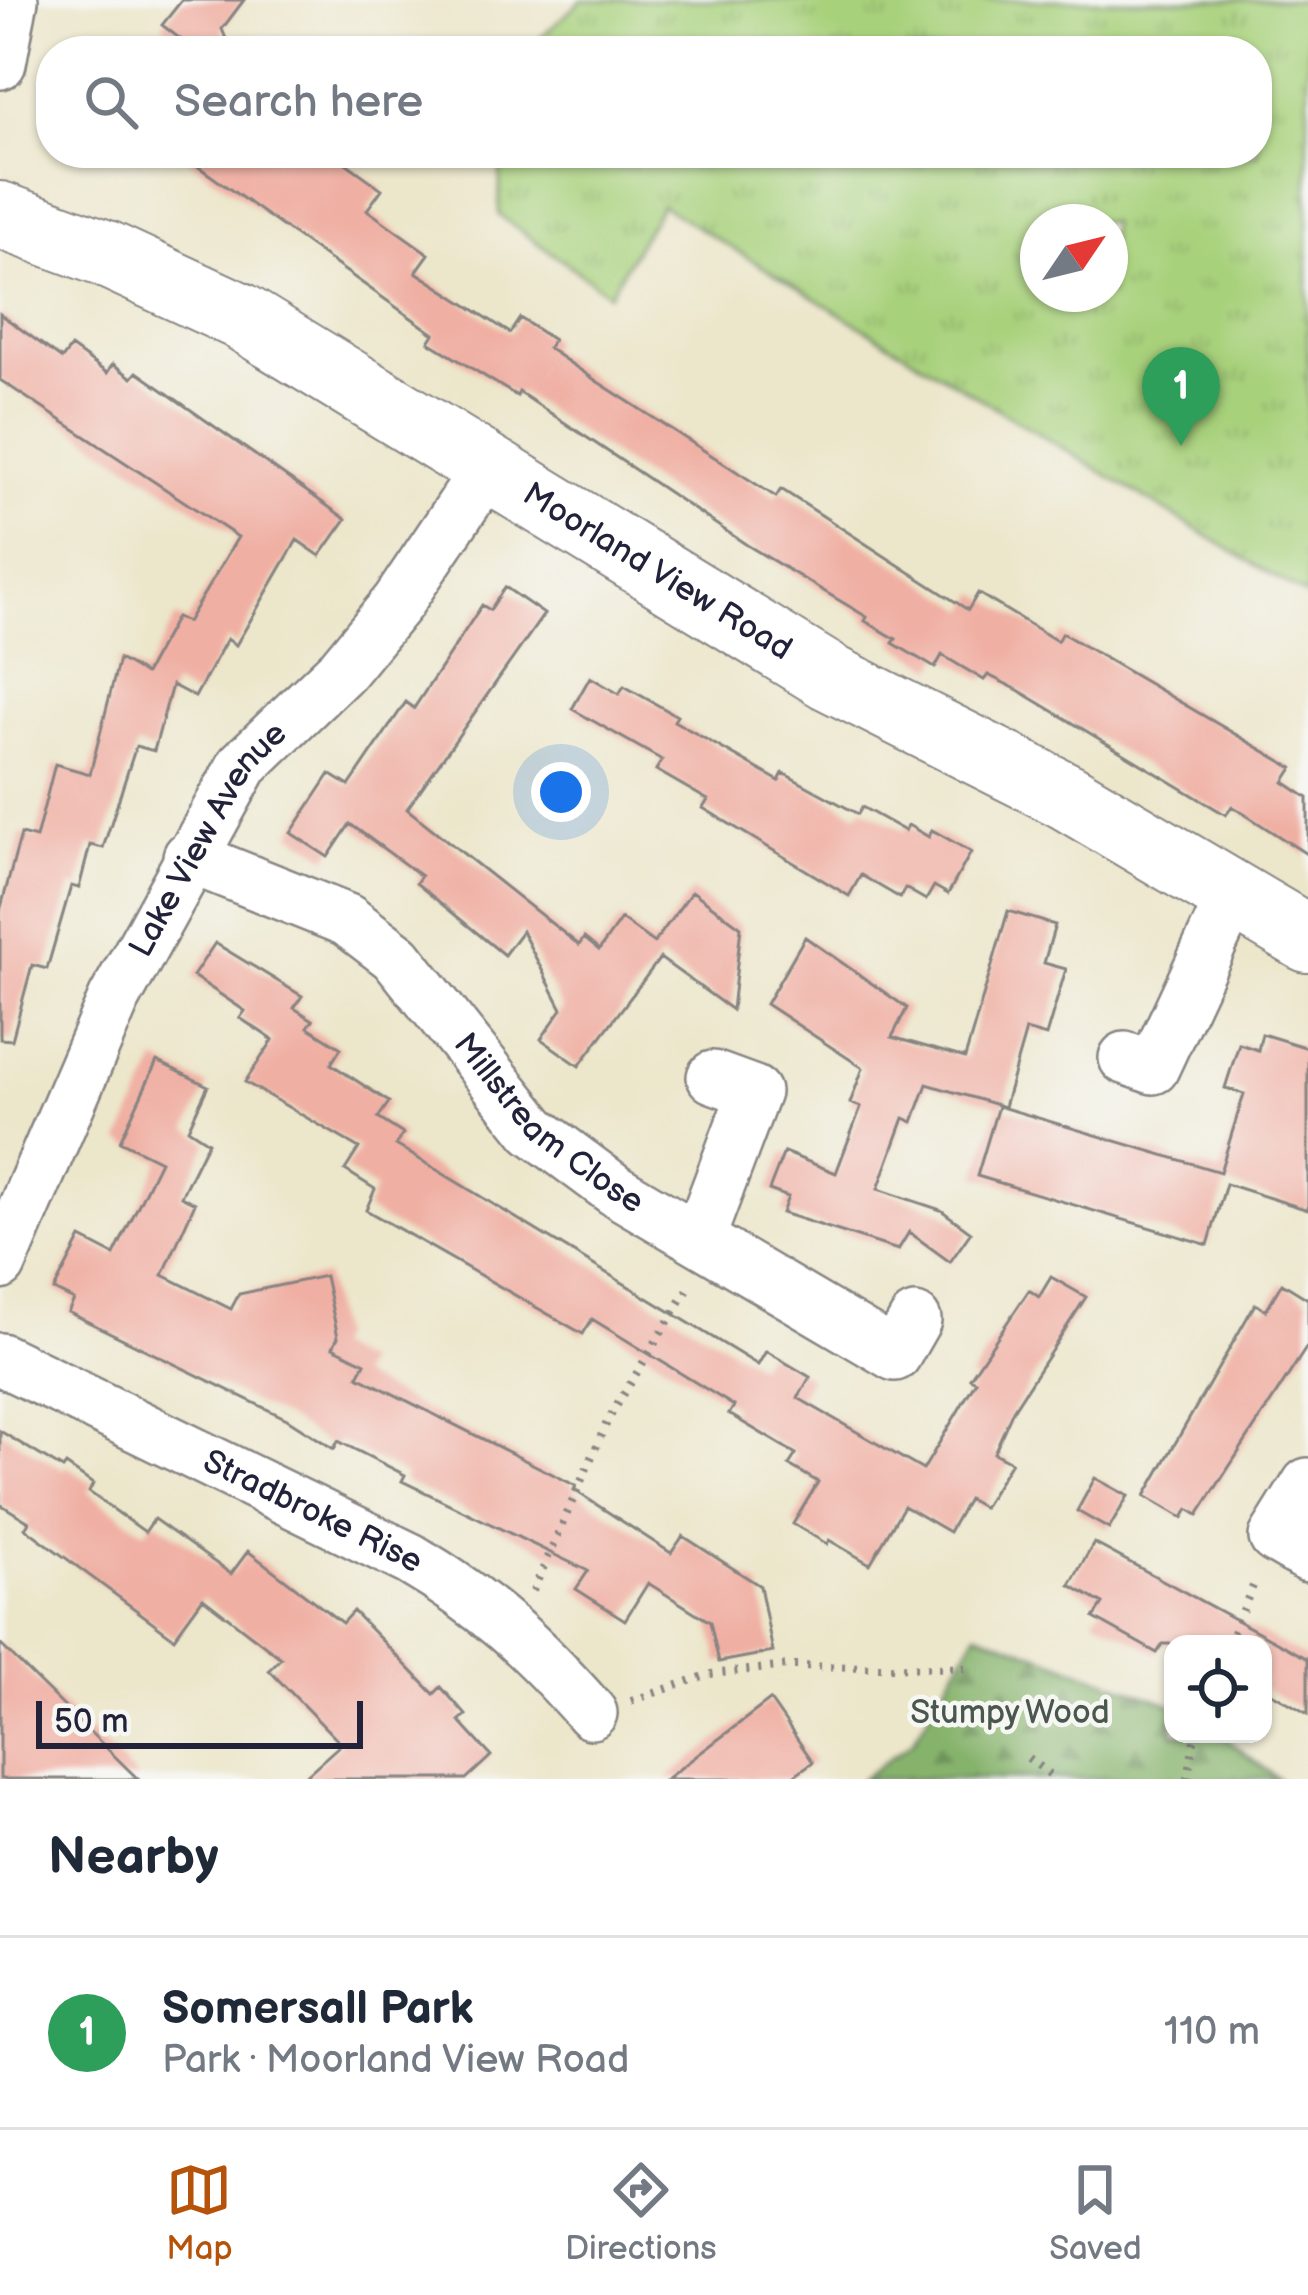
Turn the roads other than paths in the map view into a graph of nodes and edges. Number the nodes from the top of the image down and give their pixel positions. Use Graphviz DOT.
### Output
graph roads {
  1 [pos="11,0"];
  2 [pos="0,63"];
  3 [pos="0,214"];
  4 [pos="490,465"];
  5 [pos="189,857"];
  6 [pos="1232,898"];
  7 [pos="1308,939"];
  8 [pos="1125,1058"];
  9 [pos="713,1077"];
  10 [pos="706,1243"];
  11 [pos="0,1264"];
  12 [pos="915,1320"];
  13 [pos="0,1359"];
  14 [pos="1308,1484"];
  15 [pos="1292,1547"];
  16 [pos="591,1713"];
  1 -- 2 [label="street"];
  3 -- 4 [label="street, Moorland View Road"];
  4 -- 5 [label="street, Lake View Avenue"];
  4 -- 6 [label="street, Moorland View Road"];
  5 -- 10 [label="street, Millstream Close"];
  5 -- 11 [label="street, Lake View Avenue"];
  6 -- 7 [label="street, Moorland View Road"];
  6 -- 8 [label="street"];
  9 -- 10 [label="street"];
  10 -- 12 [label="street, Millstream Close"];
  13 -- 16 [label="street, Stradbroke Rise"];
  14 -- 15 [label="street"];
}
